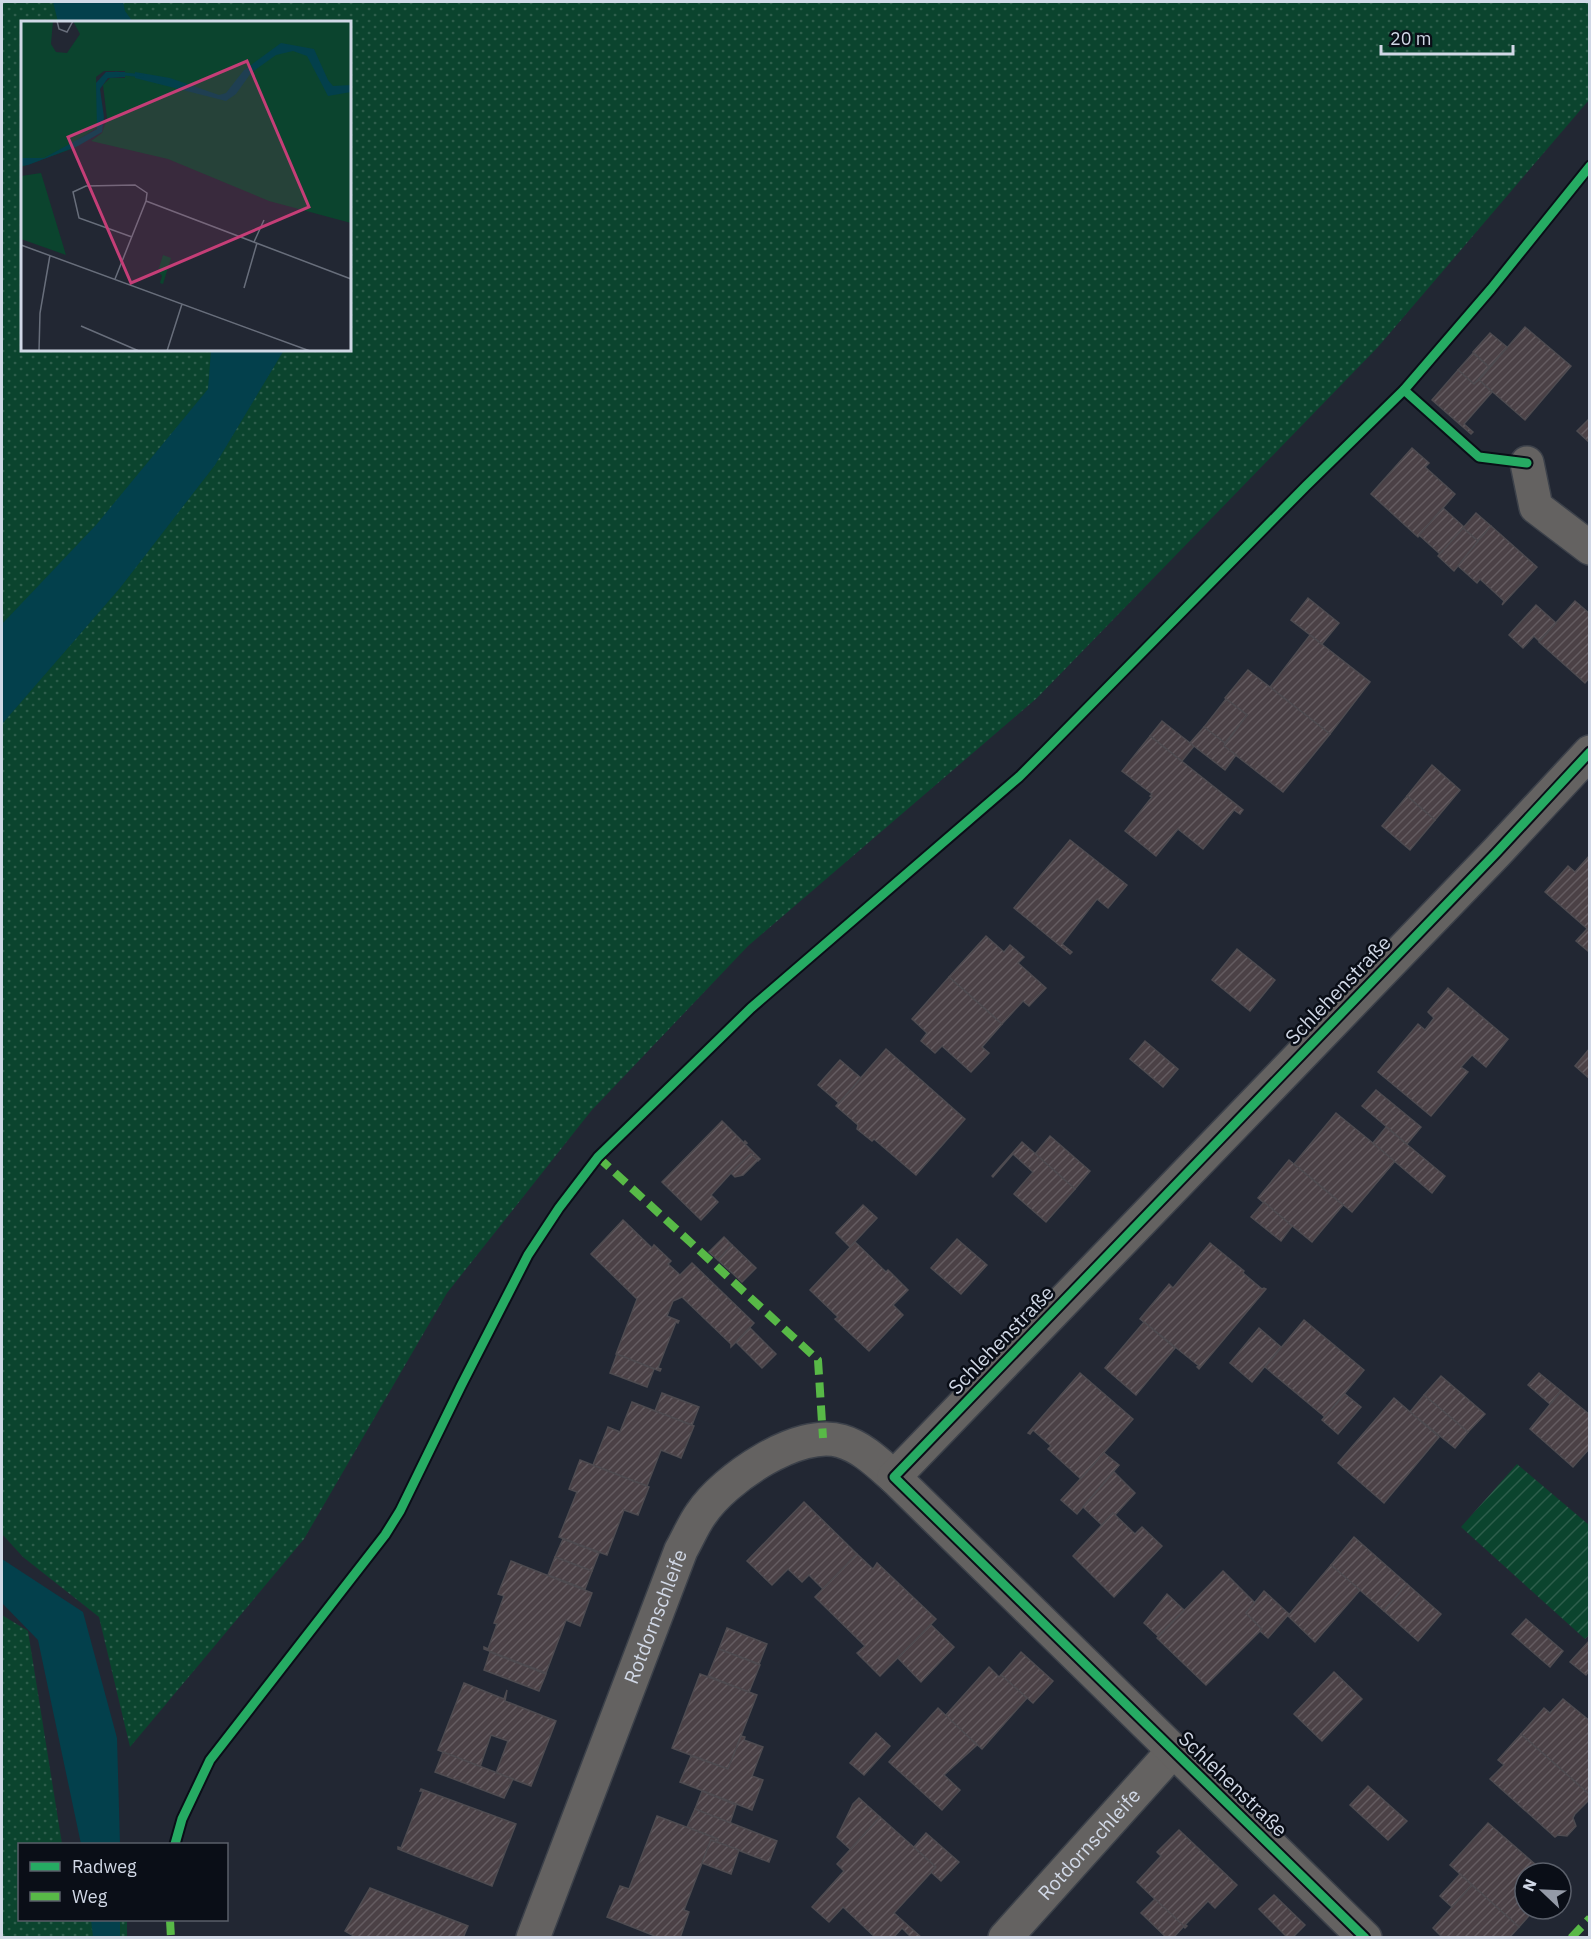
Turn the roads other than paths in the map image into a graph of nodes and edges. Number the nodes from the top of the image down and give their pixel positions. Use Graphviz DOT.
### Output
graph roads {
  1 [pos="1527,463"];
  2 [pos="1590,548"];
  3 [pos="1590,752"];
  4 [pos="894,1477"];
  5 [pos="1173,1751"];
  6 [pos="534,1938"];
  7 [pos="1005,1938"];
  8 [pos="1365,1938"];
  1 -- 2 [label="street"];
  3 -- 4 [label="street, Schlehenstraße"];
  4 -- 5 [label="street, Schlehenstraße"];
  4 -- 6 [label="street, Rotdornschleife"];
  5 -- 7 [label="street, Rotdornschleife"];
  5 -- 8 [label="street, Schlehenstraße"];
}
